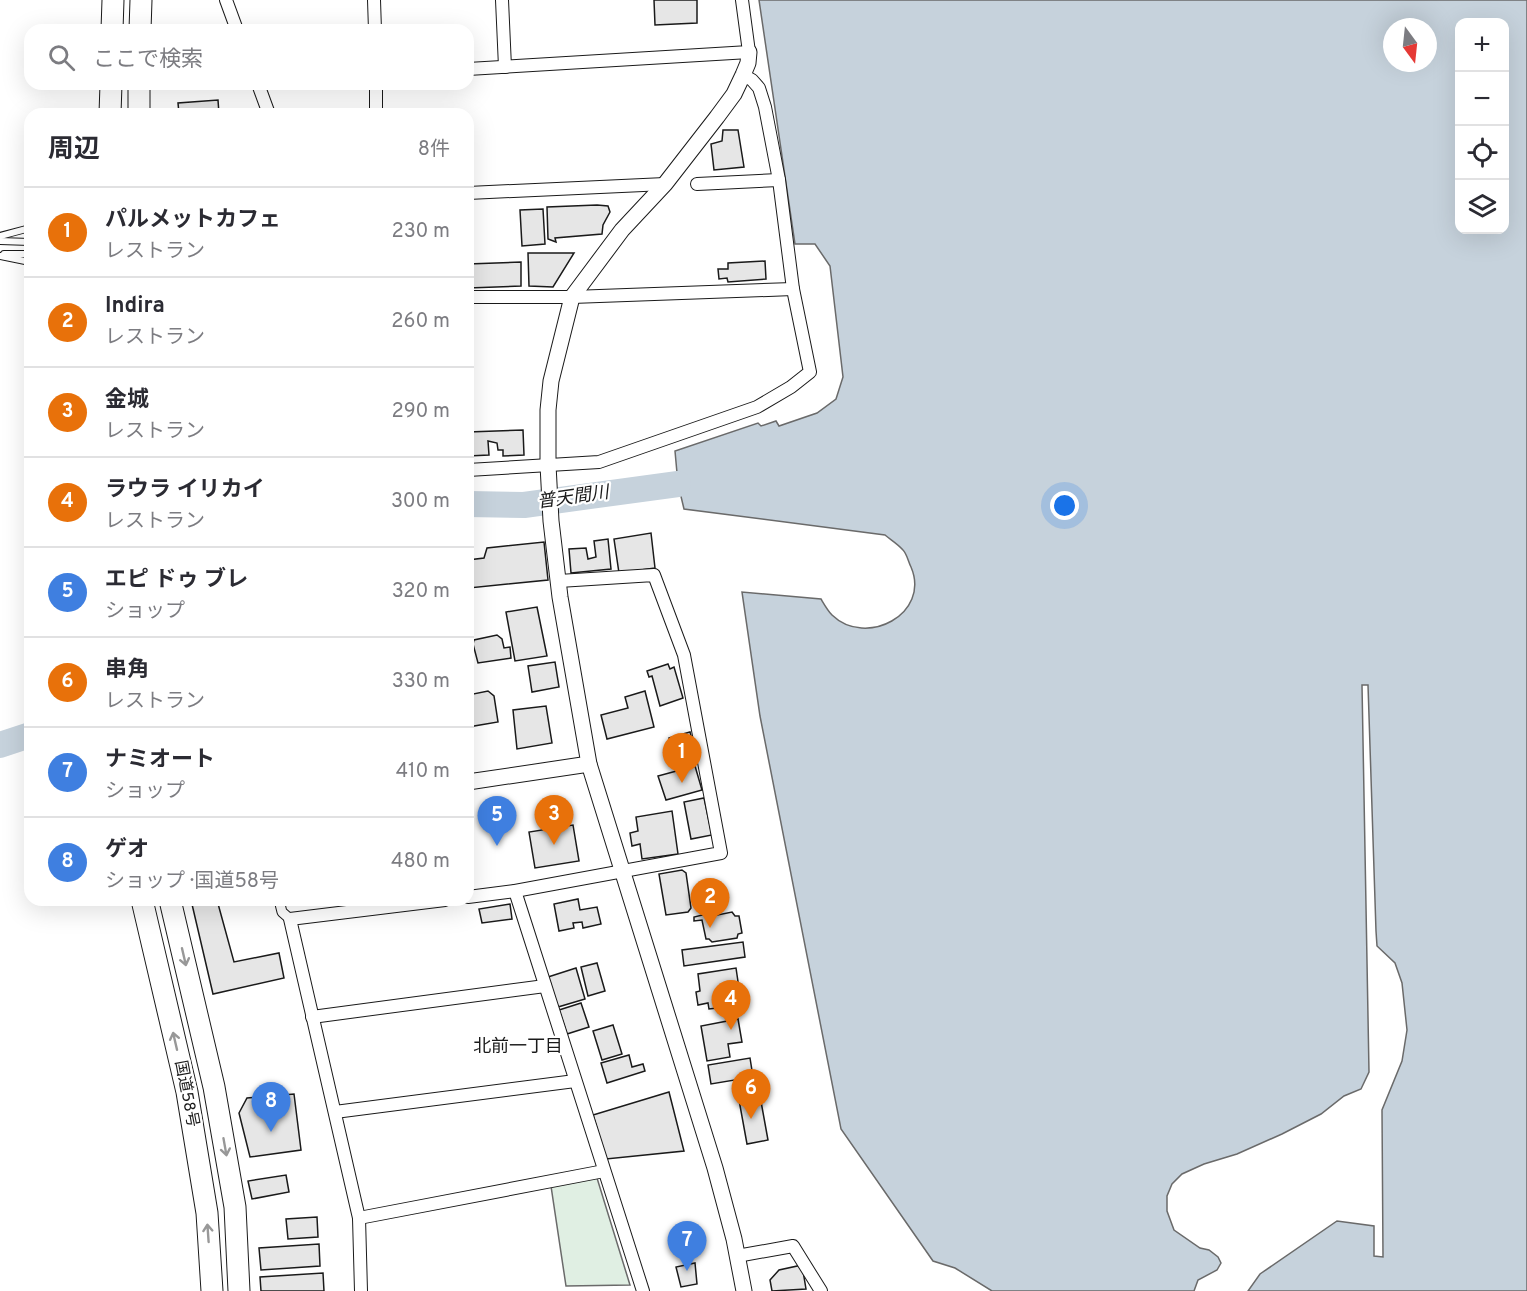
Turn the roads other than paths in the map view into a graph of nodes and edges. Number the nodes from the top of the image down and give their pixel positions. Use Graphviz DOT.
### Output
graph roads {
  1 [pos="113,0"];
  2 [pos="141,0"];
  3 [pos="226,0"];
  4 [pos="374,0"];
  5 [pos="502,0"];
  6 [pos="742,0"];
  7 [pos="112,24"];
  8 [pos="140,24"];
  9 [pos="235,24"];
  10 [pos="375,24"];
  11 [pos="749,52"];
  12 [pos="505,67"];
  13 [pos="474,69"];
  14 [pos="743,75"];
  15 [pos="108,90"];
  16 [pos="110,90"];
  17 [pos="139,90"];
  18 [pos="260,90"];
  19 [pos="376,90"];
  20 [pos="103,108"];
  21 [pos="111,108"];
  22 [pos="139,108"];
  23 [pos="267,108"];
  24 [pos="376,108"];
  25 [pos="778,180"];
  26 [pos="665,184"];
  27 [pos="697,184"];
  28 [pos="474,193"];
  29 [pos="24,230"];
  30 [pos="0,236"];
  31 [pos="0,241"];
  32 [pos="24,242"];
  33 [pos="24,254"];
  34 [pos="0,255"];
  35 [pos="24,261"];
  36 [pos="794,289"];
  37 [pos="474,297"];
  38 [pos="572,297"];
  39 [pos="548,469"];
  40 [pos="474,470"];
  41 [pos="559,581"];
  42 [pos="589,764"];
  43 [pos="474,781"];
  44 [pos="622,870"];
  45 [pos="515,891"];
  46 [pos="474,896"];
  47 [pos="143,906"];
  48 [pos="171,906"];
  49 [pos="280,906"];
  50 [pos="396,906"];
  51 [pos="290,919"];
  52 [pos="545,986"];
  53 [pos="312,1017"];
  54 [pos="575,1081"];
  55 [pos="335,1112"];
  56 [pos="604,1172"];
  57 [pos="359,1218"];
  58 [pos="737,1256"];
  59 [pos="212,1291"];
  60 [pos="239,1291"];
  61 [pos="361,1291"];
  62 [pos="643,1291"];
  63 [pos="744,1291"];
  64 [pos="821,1291"];
  1 -- 7 [label="highway"];
  2 -- 8 [label="highway"];
  3 -- 9 [label="street"];
  4 -- 10 [label="street"];
  5 -- 12 [label="street"];
  6 -- 11 [label="street"];
  11 -- 12 [label="street"];
  11 -- 14 [label="street"];
  12 -- 13 [label="street"];
  14 -- 25 [label="street"];
  14 -- 26 [label="street"];
  15 -- 20 [label="lane"];
  16 -- 21 [label="highway"];
  17 -- 22 [label="highway"];
  18 -- 23 [label="street"];
  19 -- 24 [label="street"];
  25 -- 27 [label="street"];
  25 -- 36 [label="street"];
  26 -- 28 [label="street"];
  26 -- 38 [label="street"];
  29 -- 30 [label="lane"];
  31 -- 32 [label="lane"];
  33 -- 34 [label="lane"];
  34 -- 35 [label="lane"];
  36 -- 38 [label="street"];
  36 -- 39 [label="street"];
  37 -- 38 [label="street"];
  38 -- 39 [label="street"];
  39 -- 40 [label="street"];
  39 -- 41 [label="street"];
  41 -- 42 [label="street"];
  41 -- 44 [label="street"];
  42 -- 43 [label="street"];
  42 -- 44 [label="street"];
  44 -- 45 [label="street"];
  44 -- 58 [label="street"];
  45 -- 46 [label="street"];
  45 -- 52 [label="street"];
  59 -- 47 [label="highway, 国道58号, one-way"];
  48 -- 60 [label="highway, 国道58号, one-way"];
  49 -- 51 [label="street"];
  50 -- 51 [label="street"];
  51 -- 53 [label="street"];
  52 -- 53 [label="street"];
  52 -- 54 [label="street"];
  53 -- 55 [label="street"];
  54 -- 55 [label="street"];
  54 -- 56 [label="street"];
  55 -- 57 [label="street"];
  56 -- 57 [label="street"];
  56 -- 62 [label="street"];
  57 -- 61 [label="street"];
  58 -- 63 [label="street"];
  58 -- 64 [label="street"];
}
